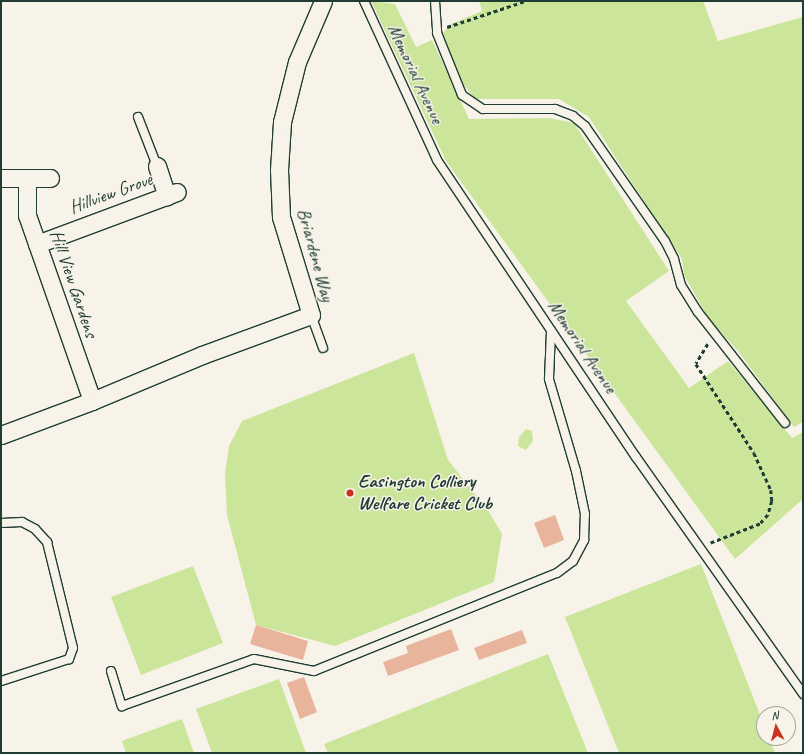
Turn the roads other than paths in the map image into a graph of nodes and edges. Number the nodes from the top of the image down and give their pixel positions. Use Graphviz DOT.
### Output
graph roads {
  1 [pos="323,1"];
  2 [pos="364,1"];
  3 [pos="435,1"];
  4 [pos="138,117"];
  5 [pos="157,166"];
  6 [pos="2,178"];
  7 [pos="28,178"];
  8 [pos="50,178"];
  9 [pos="37,244"];
  10 [pos="311,315"];
  11 [pos="551,331"];
  12 [pos="323,348"];
  13 [pos="92,401"];
  14 [pos="785,423"];
  15 [pos="1,435"];
  16 [pos="1,523"];
  17 [pos="111,671"];
  18 [pos="1,681"];
  19 [pos="803,694"];
  1 -- 10 [label="street, Briardene Way"];
  2 -- 11 [label="lane, Memorial Avenue"];
  3 -- 14 [label="lane"];
  4 -- 5 [label="lane"];
  5 -- 9 [label="street, Hillview Grove"];
  6 -- 7 [label="street"];
  7 -- 8 [label="street"];
  7 -- 9 [label="street, Hill View Gardens"];
  9 -- 13 [label="street, Hill View Gardens"];
  10 -- 12 [label="lane"];
  10 -- 13 [label="street, Briardene Way"];
  11 -- 17 [label="lane"];
  11 -- 19 [label="lane, Memorial Avenue"];
  13 -- 15 [label="street, Briardene Way"];
  16 -- 18 [label="lane"];
}
